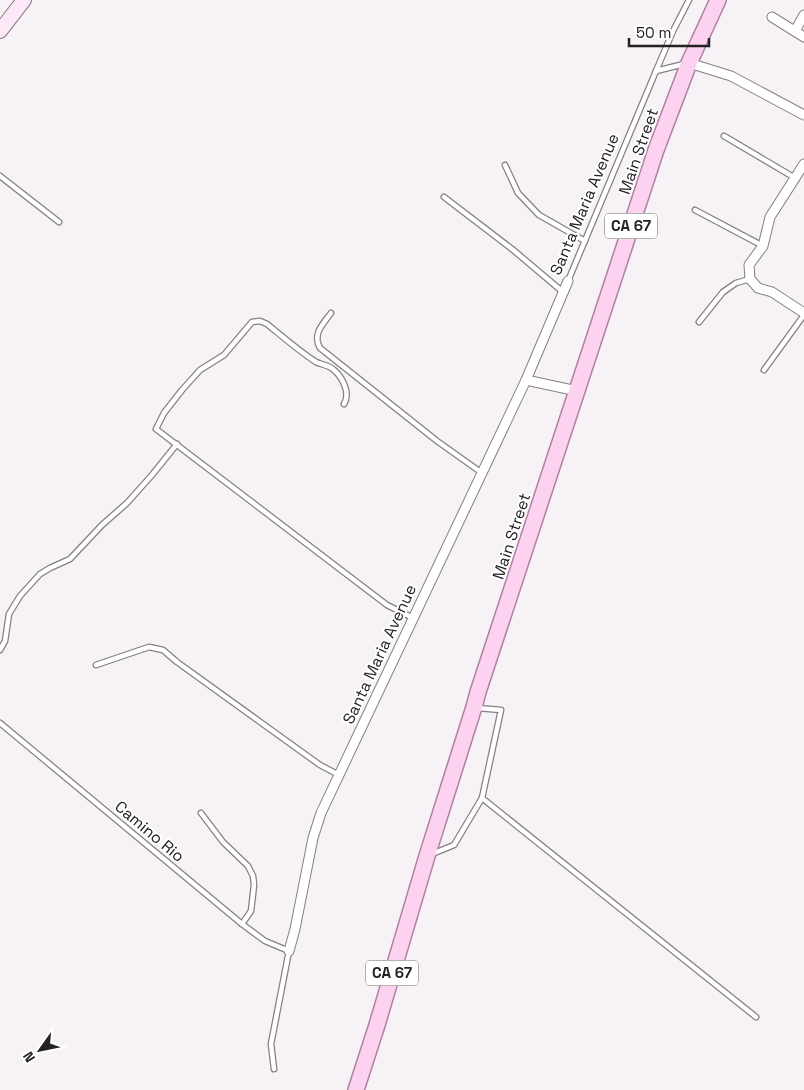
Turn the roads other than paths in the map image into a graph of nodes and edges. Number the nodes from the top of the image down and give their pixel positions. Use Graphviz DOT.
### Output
graph roads {
  1 [pos="24,0"];
  2 [pos="689,0"];
  3 [pos="718,0"];
  4 [pos="804,15"];
  5 [pos="772,17"];
  6 [pos="795,30"];
  7 [pos="0,31"];
  8 [pos="804,37"];
  9 [pos="689,63"];
  10 [pos="656,71"];
  11 [pos="804,115"];
  12 [pos="724,136"];
  13 [pos="804,164"];
  14 [pos="506,165"];
  15 [pos="0,176"];
  16 [pos="795,178"];
  17 [pos="444,198"];
  18 [pos="695,210"];
  19 [pos="59,222"];
  20 [pos="585,241"];
  21 [pos="763,246"];
  22 [pos="750,278"];
  23 [pos="568,281"];
  24 [pos="563,292"];
  25 [pos="331,313"];
  26 [pos="804,314"];
  27 [pos="699,322"];
  28 [pos="764,370"];
  29 [pos="526,380"];
  30 [pos="577,391"];
  31 [pos="344,404"];
  32 [pos="177,444"];
  33 [pos="482,472"];
  34 [pos="413,618"];
  35 [pos="0,650"];
  36 [pos="96,665"];
  37 [pos="474,707"];
  38 [pos="0,723"];
  39 [pos="339,775"];
  40 [pos="482,798"];
  41 [pos="201,813"];
  42 [pos="427,856"];
  43 [pos="242,924"];
  44 [pos="289,951"];
  45 [pos="756,1017"];
  46 [pos="274,1069"];
  47 [pos="356,1090"];
  1 -- 7 [label="street"];
  2 -- 10 [label="lane, Santa Maria Avenue"];
  3 -- 9 [label="main road, Main Street / CA 67"];
  4 -- 6 [label="street"];
  5 -- 6 [label="street"];
  6 -- 8 [label="street"];
  9 -- 10 [label="lane"];
  9 -- 11 [label="street"];
  9 -- 30 [label="main road, Main Street / CA 67"];
  10 -- 20 [label="lane, Santa Maria Avenue"];
  12 -- 16 [label="lane"];
  13 -- 16 [label="street"];
  14 -- 20 [label="lane"];
  15 -- 19 [label="lane"];
  16 -- 21 [label="street"];
  17 -- 24 [label="lane"];
  18 -- 21 [label="lane"];
  20 -- 23 [label="lane, Santa Maria Avenue"];
  21 -- 22 [label="street"];
  22 -- 26 [label="street"];
  22 -- 27 [label="lane"];
  23 -- 24 [label="street, Santa Maria Avenue"];
  24 -- 29 [label="street, Santa Maria Avenue"];
  25 -- 33 [label="lane"];
  26 -- 28 [label="lane"];
  29 -- 30 [label="street"];
  29 -- 33 [label="street, Santa Maria Avenue"];
  30 -- 37 [label="main road, Main Street / CA 67"];
  31 -- 32 [label="lane"];
  32 -- 34 [label="lane"];
  32 -- 35 [label="lane"];
  33 -- 34 [label="street, Santa Maria Avenue"];
  34 -- 39 [label="street, Santa Maria Avenue"];
  36 -- 39 [label="lane"];
  37 -- 40 [label="lane"];
  37 -- 42 [label="main road, Main Street / CA 67"];
  38 -- 43 [label="lane, Camino Rio"];
  39 -- 44 [label="street, Santa Maria Avenue"];
  40 -- 42 [label="lane"];
  40 -- 45 [label="lane"];
  41 -- 43 [label="lane"];
  42 -- 47 [label="main road, Main Street / CA 67"];
  43 -- 44 [label="lane, Camino Rio"];
  44 -- 46 [label="lane"];
}
